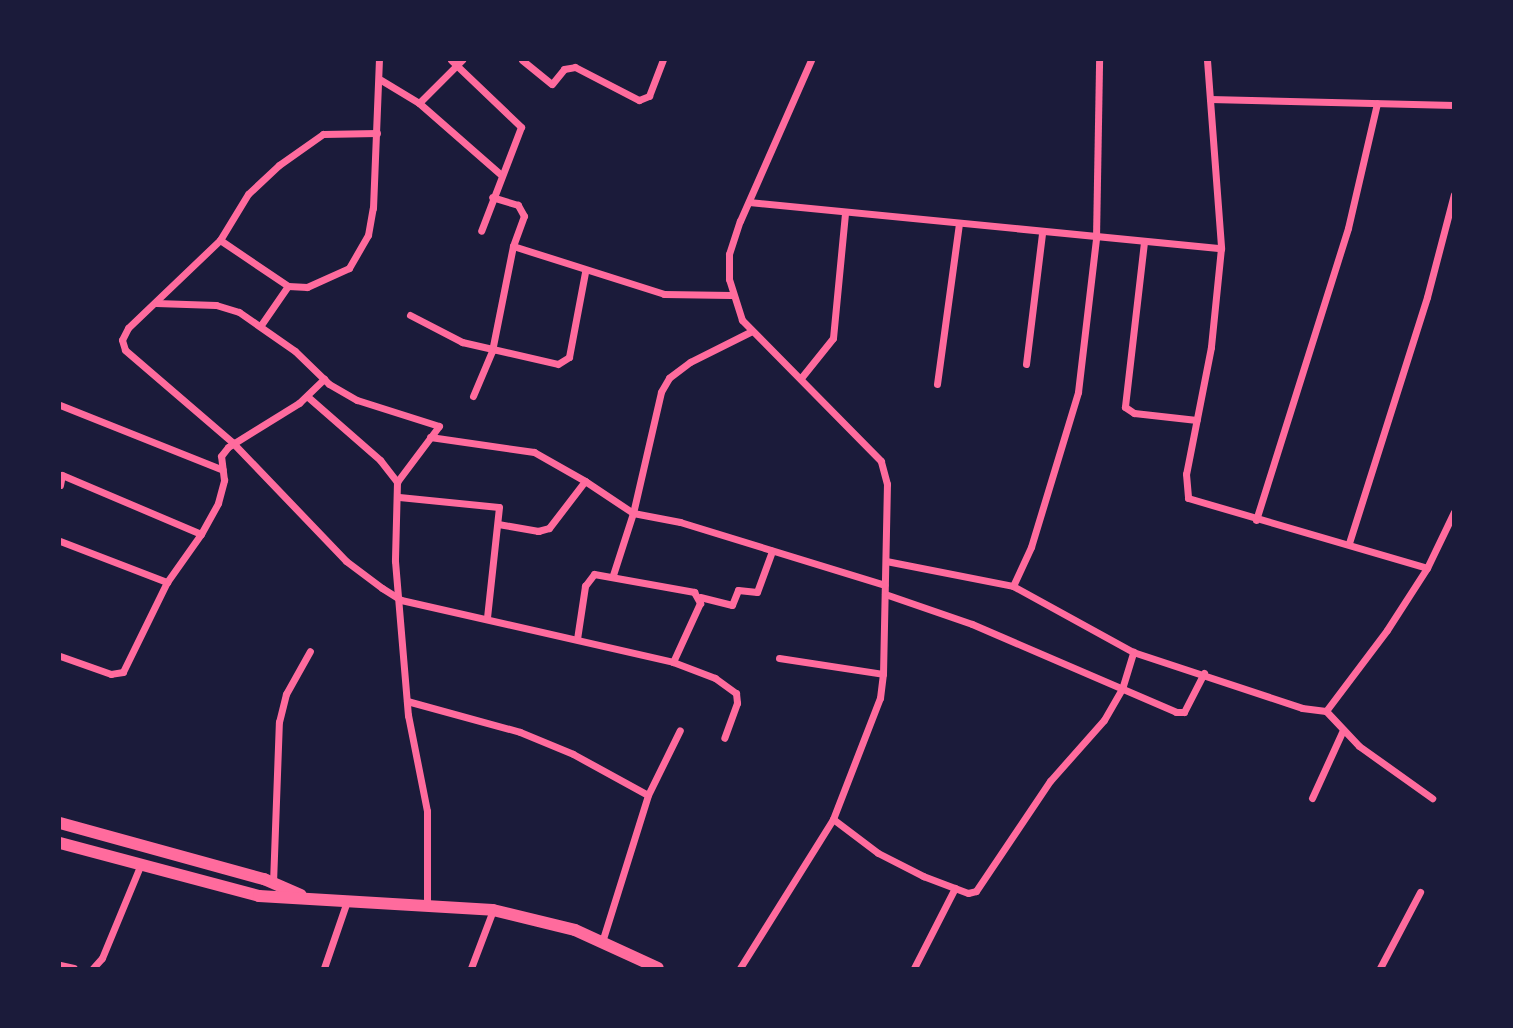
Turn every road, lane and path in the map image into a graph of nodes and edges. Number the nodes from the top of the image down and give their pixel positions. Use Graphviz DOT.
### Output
graph roads {
  1 [pos="379,60"];
  2 [pos="522,60"];
  3 [pos="652,60"];
  4 [pos="811,60"];
  5 [pos="1099,60"];
  6 [pos="1206,60"];
  7 [pos="457,61"];
  8 [pos="662,61"];
  9 [pos="381,80"];
  10 [pos="1210,99"];
  11 [pos="419,103"];
  12 [pos="1377,103"];
  13 [pos="1454,105"];
  14 [pos="377,133"];
  15 [pos="500,174"];
  16 [pos="1454,194"];
  17 [pos="492,197"];
  18 [pos="749,202"];
  19 [pos="845,213"];
  20 [pos="959,224"];
  21 [pos="481,231"];
  22 [pos="1042,233"];
  23 [pos="1096,238"];
  24 [pos="220,240"];
  25 [pos="1144,242"];
  26 [pos="513,246"];
  27 [pos="1221,248"];
  28 [pos="585,272"];
  29 [pos="288,286"];
  30 [pos="731,295"];
  31 [pos="156,303"];
  32 [pos="410,315"];
  33 [pos="261,325"];
  34 [pos="752,331"];
  35 [pos="492,351"];
  36 [pos="1026,364"];
  37 [pos="801,378"];
  38 [pos="324,379"];
  39 [pos="937,384"];
  40 [pos="473,396"];
  41 [pos="308,397"];
  42 [pos="60,405"];
  43 [pos="1197,420"];
  44 [pos="430,437"];
  45 [pos="230,444"];
  46 [pos="223,470"];
  47 [pos="61,475"];
  48 [pos="585,481"];
  49 [pos="397,482"];
  50 [pos="60,485"];
  51 [pos="399,497"];
  52 [pos="1454,512"];
  53 [pos="633,513"];
  54 [pos="1256,520"];
  55 [pos="498,524"];
  56 [pos="201,534"];
  57 [pos="60,541"];
  58 [pos="1349,543"];
  59 [pos="772,551"];
  60 [pos="886,561"];
  61 [pos="1427,568"];
  62 [pos="613,575"];
  63 [pos="167,582"];
  64 [pos="885,585"];
  65 [pos="1013,586"];
  66 [pos="885,594"];
  67 [pos="700,597"];
  68 [pos="401,600"];
  69 [pos="487,618"];
  70 [pos="577,639"];
  71 [pos="310,651"];
  72 [pos="1133,652"];
  73 [pos="60,656"];
  74 [pos="779,658"];
  75 [pos="673,662"];
  76 [pos="1204,673"];
  77 [pos="883,674"];
  78 [pos="1122,689"];
  79 [pos="407,701"];
  80 [pos="1325,711"];
  81 [pos="680,730"];
  82 [pos="1343,730"];
  83 [pos="724,738"];
  84 [pos="648,795"];
  85 [pos="1312,798"];
  86 [pos="1432,798"];
  87 [pos="833,819"];
  88 [pos="60,823"];
  89 [pos="60,843"];
  90 [pos="141,864"];
  91 [pos="273,883"];
  92 [pos="955,888"];
  93 [pos="1420,892"];
  94 [pos="312,899"];
  95 [pos="346,904"];
  96 [pos="428,906"];
  97 [pos="493,911"];
  98 [pos="602,943"];
  99 [pos="60,965"];
  100 [pos="74,968"];
  101 [pos="93,968"];
  102 [pos="324,968"];
  103 [pos="471,968"];
  104 [pos="658,968"];
  105 [pos="740,968"];
  106 [pos="914,968"];
  107 [pos="1380,968"];
  1 -- 9 [label="street"];
  2 -- 8 [label="street"];
  3 -- 8 [label="street"];
  4 -- 18 [label="street"];
  5 -- 23 [label="street"];
  6 -- 10 [label="street"];
  7 -- 11 [label="street"];
  7 -- 15 [label="street"];
  9 -- 11 [label="street"];
  9 -- 14 [label="street"];
  10 -- 12 [label="street"];
  10 -- 27 [label="street"];
  11 -- 15 [label="street"];
  12 -- 13 [label="street"];
  12 -- 54 [label="street"];
  14 -- 24 [label="street"];
  14 -- 29 [label="street"];
  15 -- 17 [label="street"];
  16 -- 58 [label="street"];
  17 -- 21 [label="street"];
  17 -- 26 [label="street"];
  18 -- 19 [label="street"];
  18 -- 30 [label="street"];
  19 -- 20 [label="street"];
  19 -- 37 [label="street"];
  20 -- 22 [label="street"];
  20 -- 39 [label="street"];
  22 -- 23 [label="street"];
  22 -- 36 [label="street"];
  23 -- 25 [label="street"];
  23 -- 65 [label="street"];
  24 -- 29 [label="street"];
  24 -- 31 [label="street"];
  25 -- 27 [label="street"];
  25 -- 43 [label="street"];
  26 -- 28 [label="street"];
  26 -- 35 [label="street"];
  27 -- 43 [label="street"];
  28 -- 30 [label="street"];
  28 -- 35 [label="street"];
  29 -- 33 [label="street"];
  30 -- 34 [label="street"];
  31 -- 33 [label="street"];
  31 -- 45 [label="street"];
  32 -- 35 [label="street"];
  33 -- 38 [label="street"];
  34 -- 37 [label="street"];
  34 -- 53 [label="street"];
  35 -- 40 [label="street"];
  37 -- 60 [label="street"];
  38 -- 41 [label="street"];
  38 -- 44 [label="street"];
  41 -- 45 [label="street"];
  41 -- 49 [label="street"];
  42 -- 46 [label="street"];
  43 -- 54 [label="street"];
  44 -- 48 [label="street"];
  44 -- 49 [label="street"];
  45 -- 46 [label="street"];
  45 -- 68 [label="street"];
  46 -- 56 [label="street"];
  47 -- 50 [label="street"];
  47 -- 56 [label="street"];
  48 -- 53 [label="street"];
  48 -- 55 [label="street"];
  49 -- 51 [label="street"];
  51 -- 55 [label="street"];
  51 -- 68 [label="street"];
  52 -- 61 [label="street"];
  53 -- 59 [label="street"];
  53 -- 62 [label="street"];
  54 -- 58 [label="street"];
  55 -- 69 [label="street"];
  56 -- 63 [label="street"];
  57 -- 63 [label="street"];
  58 -- 61 [label="street"];
  59 -- 64 [label="street"];
  59 -- 67 [label="street"];
  60 -- 64 [label="street"];
  60 -- 65 [label="street"];
  61 -- 80 [label="street"];
  62 -- 67 [label="street"];
  62 -- 70 [label="street"];
  63 -- 73 [label="street"];
  64 -- 66 [label="street"];
  65 -- 72 [label="street"];
  66 -- 77 [label="street"];
  66 -- 78 [label="street"];
  67 -- 75 [label="street"];
  68 -- 69 [label="street"];
  68 -- 79 [label="street"];
  69 -- 70 [label="street"];
  70 -- 75 [label="street"];
  71 -- 91 [label="street"];
  72 -- 76 [label="street"];
  72 -- 78 [label="street"];
  74 -- 77 [label="street"];
  75 -- 83 [label="street"];
  76 -- 78 [label="street"];
  76 -- 80 [label="street"];
  77 -- 87 [label="street"];
  78 -- 92 [label="street"];
  79 -- 84 [label="street"];
  79 -- 96 [label="street"];
  80 -- 82 [label="street"];
  81 -- 84 [label="street"];
  82 -- 85 [label="street"];
  82 -- 86 [label="street"];
  84 -- 98 [label="street"];
  87 -- 92 [label="street"];
  87 -- 105 [label="street"];
  88 -- 91 [label="main road"];
  89 -- 90 [label="main road"];
  90 -- 94 [label="main road"];
  90 -- 101 [label="street"];
  91 -- 94 [label="main road"];
  92 -- 106 [label="street"];
  93 -- 107 [label="street"];
  94 -- 95 [label="main road"];
  95 -- 96 [label="main road"];
  95 -- 102 [label="street"];
  96 -- 97 [label="main road"];
  97 -- 98 [label="main road"];
  97 -- 103 [label="street"];
  98 -- 104 [label="main road"];
  99 -- 100 [label="street"];
}
